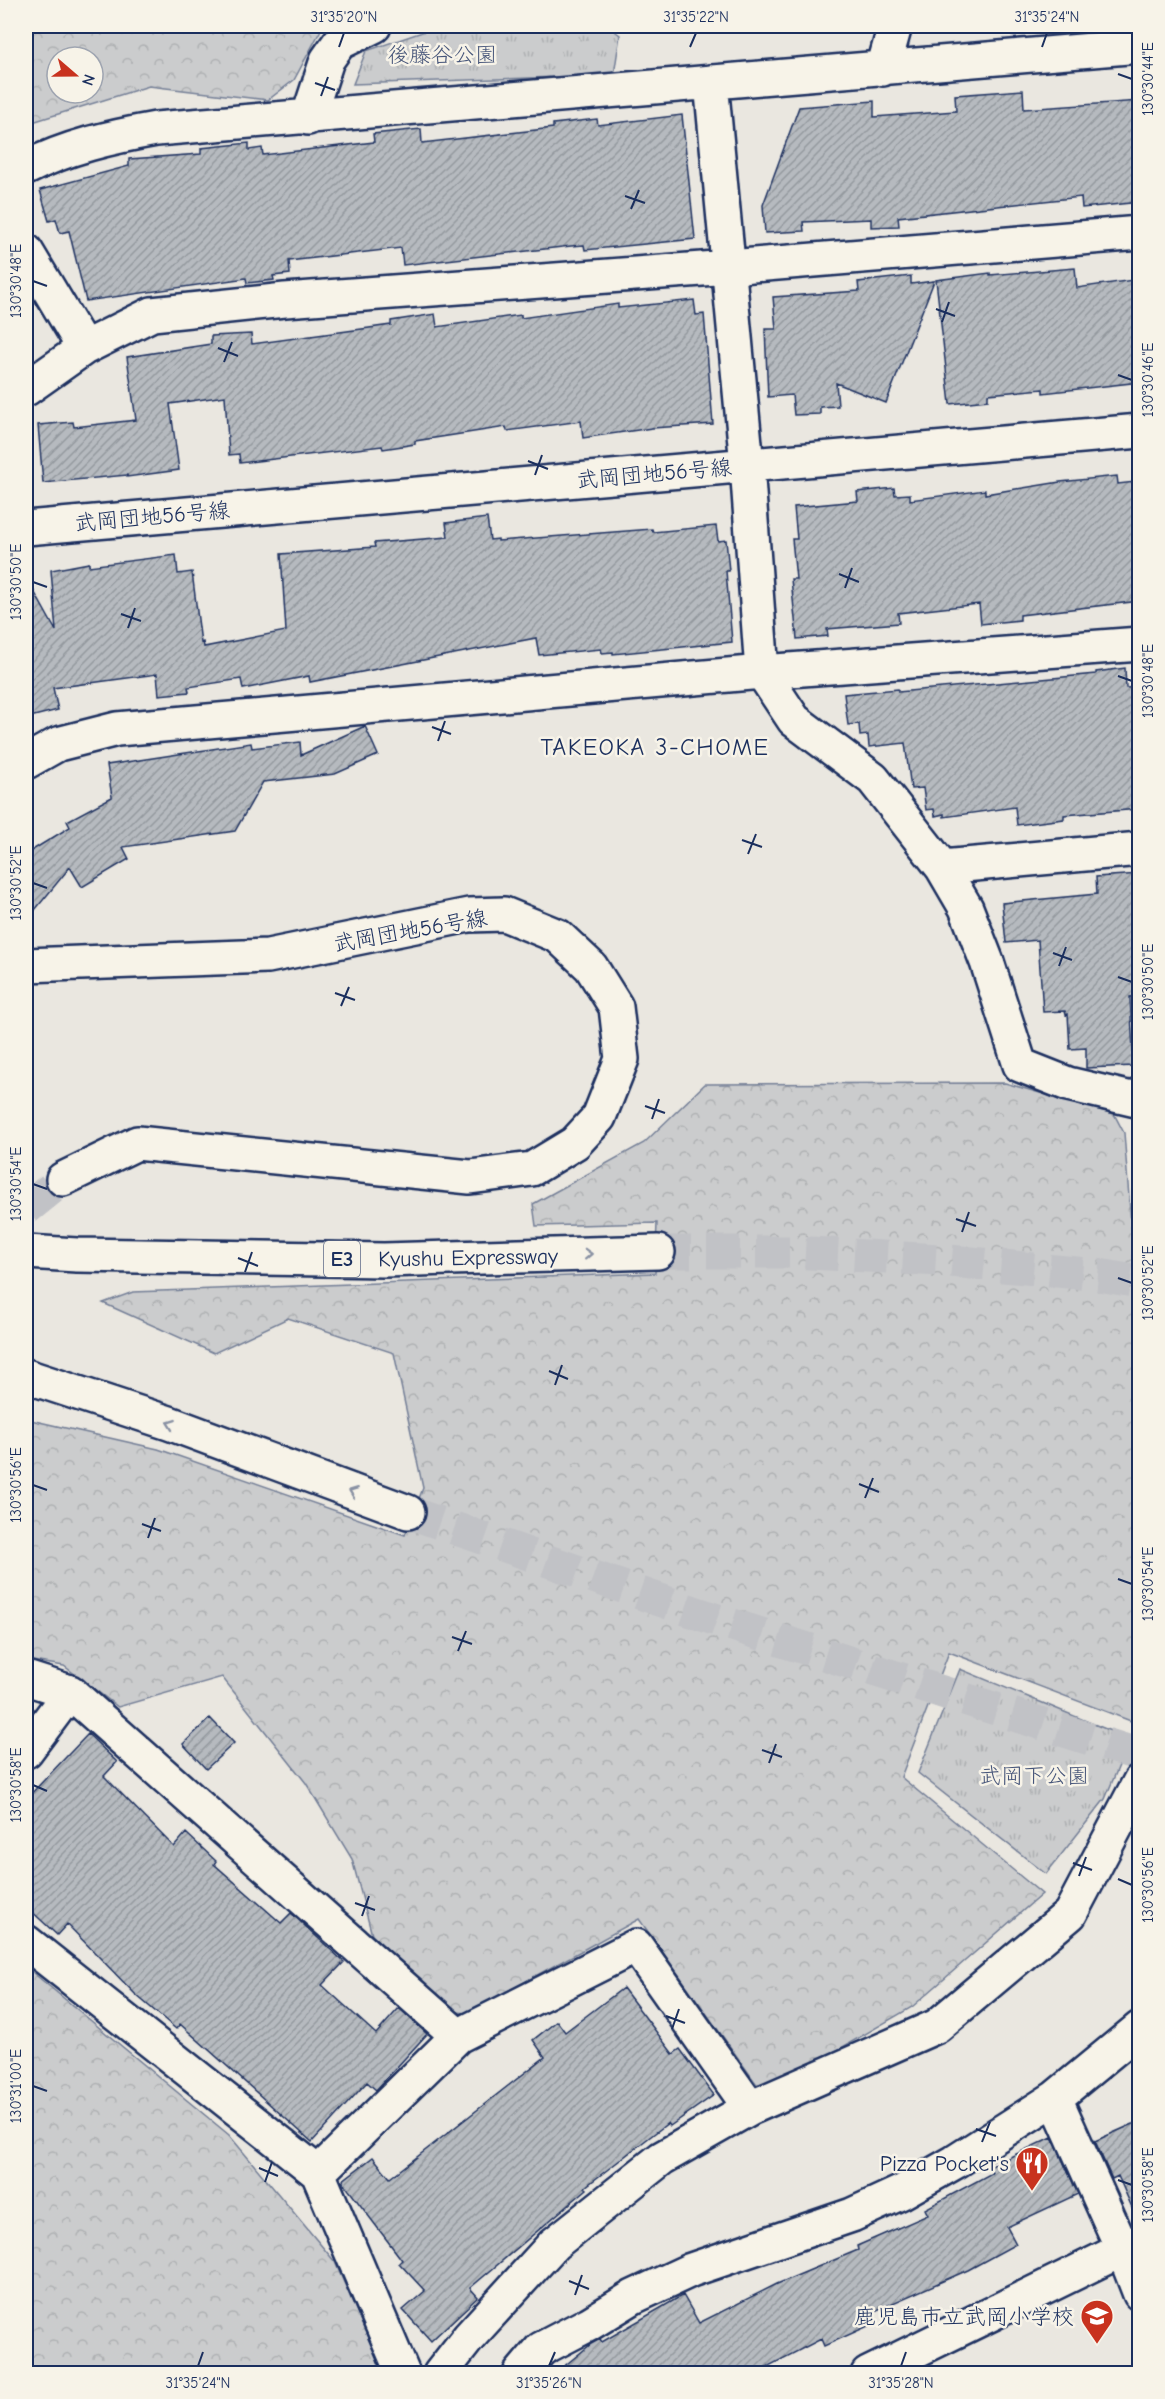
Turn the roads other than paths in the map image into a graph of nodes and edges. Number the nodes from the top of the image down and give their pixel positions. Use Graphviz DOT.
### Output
graph roads {
  1 [pos="374,26"];
  2 [pos="895,26"];
  3 [pos="1140,46"];
  4 [pos="883,69"];
  5 [pos="711,82"];
  6 [pos="308,118"];
  7 [pos="26,168"];
  8 [pos="1140,232"];
  9 [pos="26,251"];
  10 [pos="729,267"];
  11 [pos="84,348"];
  12 [pos="26,388"];
  13 [pos="1140,431"];
  14 [pos="747,465"];
  15 [pos="26,528"];
  16 [pos="1140,644"];
  17 [pos="762,672"];
  18 [pos="26,762"];
  19 [pos="1140,849"];
  20 [pos="942,867"];
  21 [pos="26,965"];
  22 [pos="1138,1107"];
  23 [pos="63,1179"];
  24 [pos="26,1233"];
  25 [pos="26,1252"];
  26 [pos="658,1252"];
  27 [pos="384,1260"];
  28 [pos="26,1376"];
  29 [pos="408,1512"];
  30 [pos="26,1678"];
  31 [pos="70,1692"];
  32 [pos="26,1751"];
  33 [pos="1140,1781"];
  34 [pos="26,1942"];
  35 [pos="1140,2028"];
  36 [pos="458,2036"];
  37 [pos="1055,2098"];
  38 [pos="750,2108"];
  39 [pos="318,2173"];
  40 [pos="1131,2246"];
  41 [pos="1140,2294"];
  42 [pos="403,2373"];
  43 [pos="440,2373"];
  44 [pos="520,2373"];
  45 [pos="868,2373"];
  1 -- 6 [label="main road"];
  2 -- 4 [label="main road"];
  3 -- 4 [label="main road"];
  4 -- 5 [label="main road"];
  5 -- 6 [label="main road"];
  5 -- 10 [label="main road"];
  6 -- 7 [label="main road"];
  8 -- 10 [label="main road"];
  9 -- 11 [label="main road"];
  10 -- 11 [label="main road"];
  10 -- 14 [label="main road"];
  11 -- 12 [label="main road"];
  13 -- 14 [label="main road, 武岡団地56号線"];
  14 -- 15 [label="main road, 武岡団地56号線"];
  14 -- 17 [label="main road"];
  16 -- 17 [label="main road"];
  17 -- 18 [label="main road"];
  17 -- 20 [label="main road"];
  19 -- 20 [label="main road"];
  20 -- 22 [label="main road"];
  21 -- 23 [label="main road, 武岡団地56号線"];
  24 -- 27 [label="main road"];
  25 -- 27 [label="main road, Kyushu Expressway / E3"];
  27 -- 26 [label="main road, Kyushu Expressway / E3, one-way"];
  29 -- 28 [label="main road, one-way"];
  30 -- 31 [label="main road"];
  31 -- 32 [label="main road"];
  31 -- 36 [label="main road"];
  33 -- 38 [label="main road"];
  34 -- 39 [label="main road"];
  35 -- 37 [label="main road"];
  36 -- 38 [label="main road"];
  36 -- 39 [label="main road"];
  37 -- 40 [label="main road"];
  37 -- 44 [label="main road"];
  38 -- 43 [label="main road"];
  39 -- 42 [label="main road"];
  40 -- 41 [label="main road"];
  40 -- 45 [label="main road"];
}
